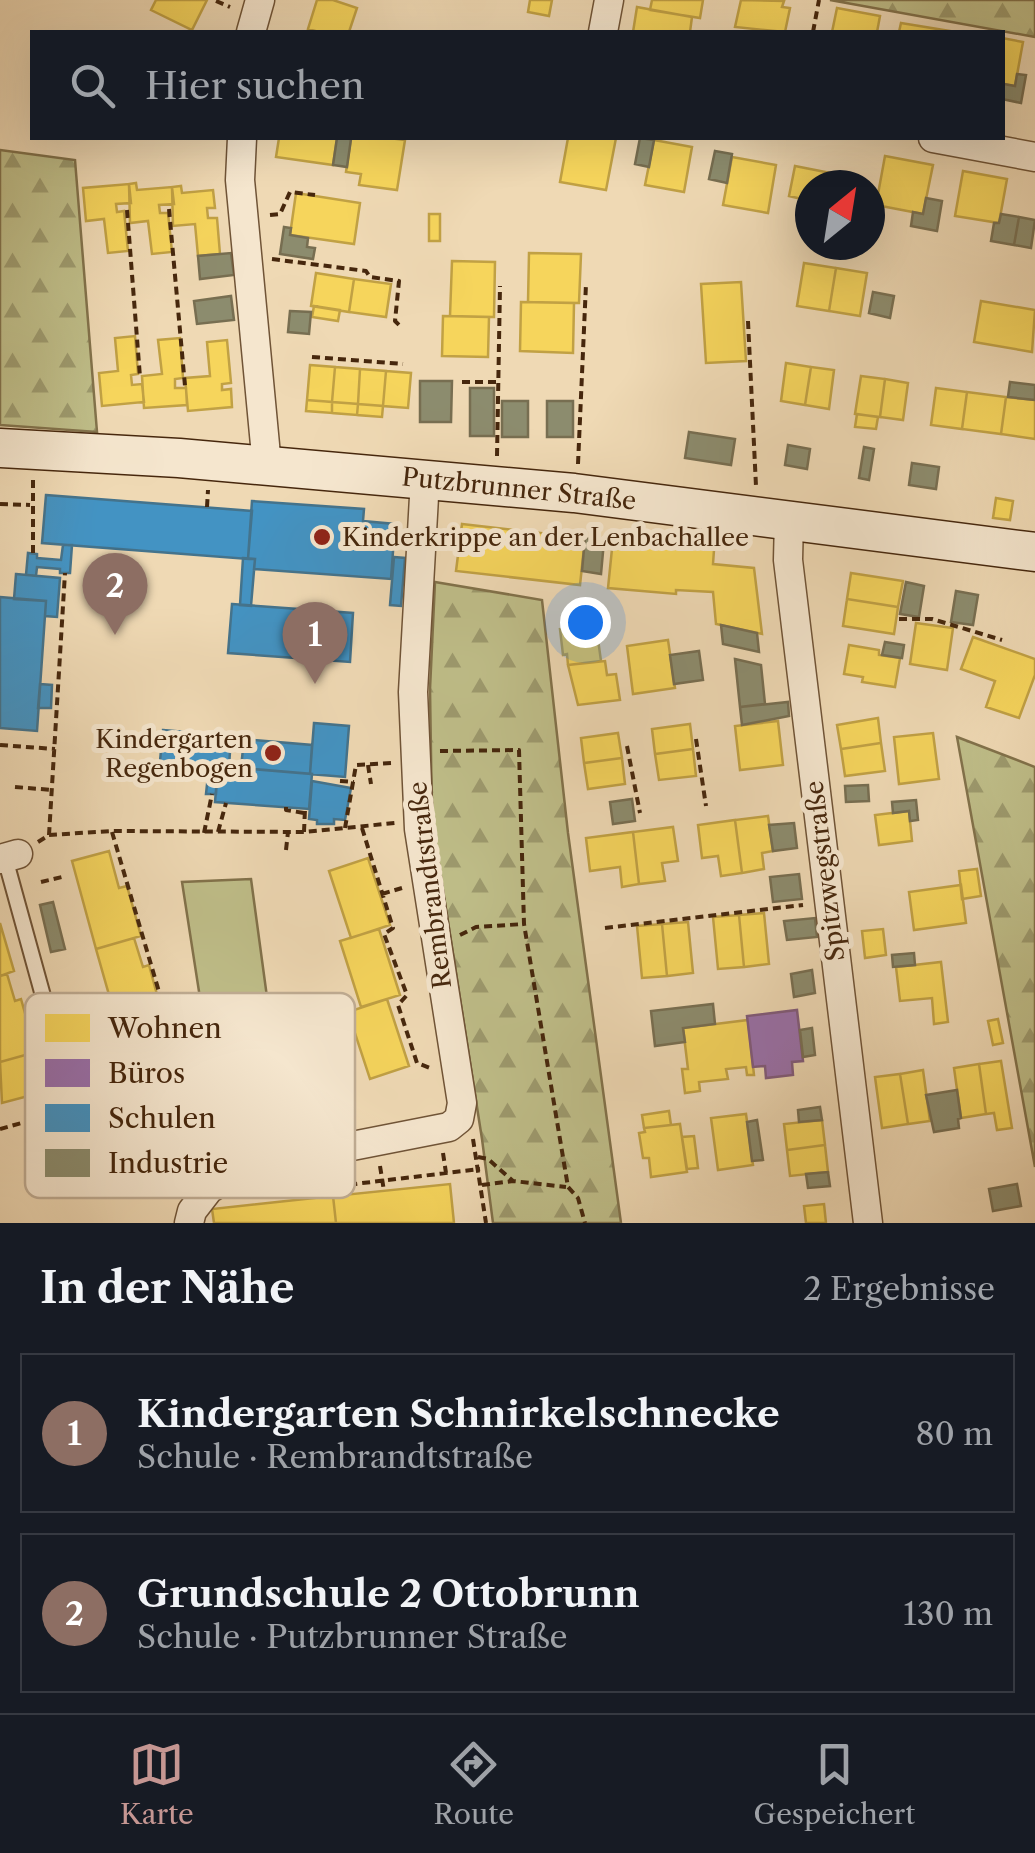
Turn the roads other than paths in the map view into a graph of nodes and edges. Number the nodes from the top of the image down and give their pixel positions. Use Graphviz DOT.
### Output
graph roads {
  1 [pos="609,0"];
  2 [pos="246,4"];
  3 [pos="252,30"];
  4 [pos="603,30"];
  5 [pos="242,140"];
  6 [pos="944,140"];
  7 [pos="1035,157"];
  8 [pos="0,448"];
  9 [pos="268,466"];
  10 [pos="425,479"];
  11 [pos="771,517"];
  12 [pos="1035,552"];
  13 [pos="8,857"];
  14 [pos="42,993"];
  15 [pos="355,1144"];
  16 [pos="202,1198"];
  17 [pos="189,1223"];
  18 [pos="868,1223"];
  1 -- 4 [label="street"];
  2 -- 3 [label="street"];
  5 -- 9 [label="street"];
  6 -- 7 [label="street"];
  8 -- 9 [label="main road, Putzbrunner Straße"];
  9 -- 10 [label="main road, Putzbrunner Straße"];
  10 -- 11 [label="main road, Putzbrunner Straße"];
  10 -- 15 [label="street, Rembrandtstraße"];
  11 -- 12 [label="main road, Putzbrunner Straße"];
  11 -- 18 [label="street, Spitzwegstraße"];
  13 -- 14 [label="lane"];
  16 -- 17 [label="street, Rembrandtstraße"];
}
